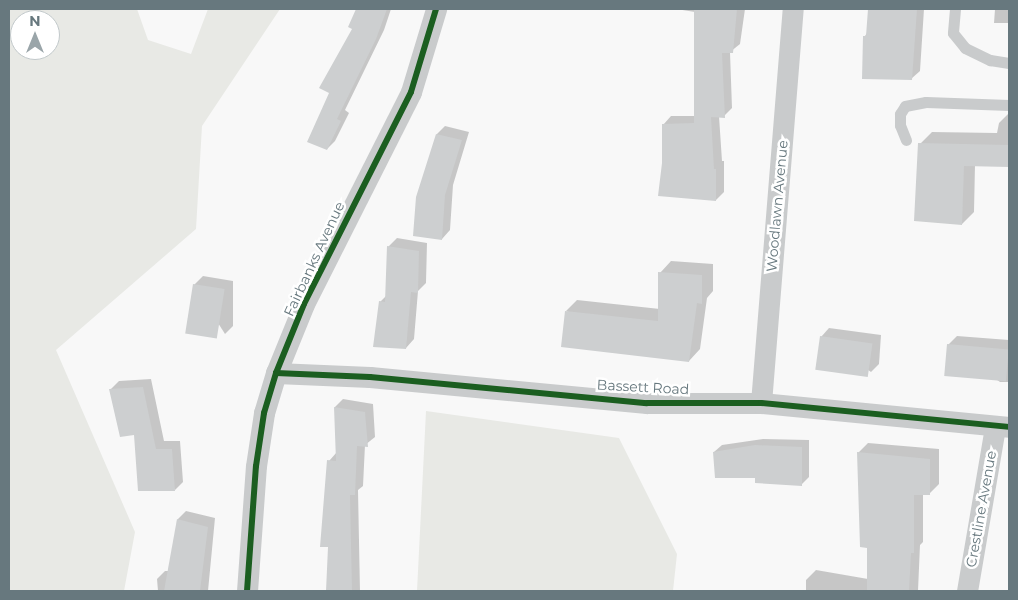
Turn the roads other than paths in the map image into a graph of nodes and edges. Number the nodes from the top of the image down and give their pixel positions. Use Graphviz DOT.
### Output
graph roads {
  1 [pos="436,9"];
  2 [pos="793,9"];
  3 [pos="955,9"];
  4 [pos="1009,64"];
  5 [pos="1009,105"];
  6 [pos="906,140"];
  7 [pos="276,373"];
  8 [pos="761,403"];
  9 [pos="1002,427"];
  10 [pos="247,591"];
  11 [pos="967,591"];
  1 -- 7 [label="street, Fairbanks Avenue"];
  2 -- 8 [label="street, Woodlawn Avenue"];
  3 -- 4 [label="lane"];
  5 -- 6 [label="lane"];
  7 -- 8 [label="street, Bassett Road"];
  7 -- 10 [label="street, Fairbanks Avenue"];
  8 -- 9 [label="street, Bassett Road"];
  9 -- 11 [label="street, Crestline Avenue"];
}
